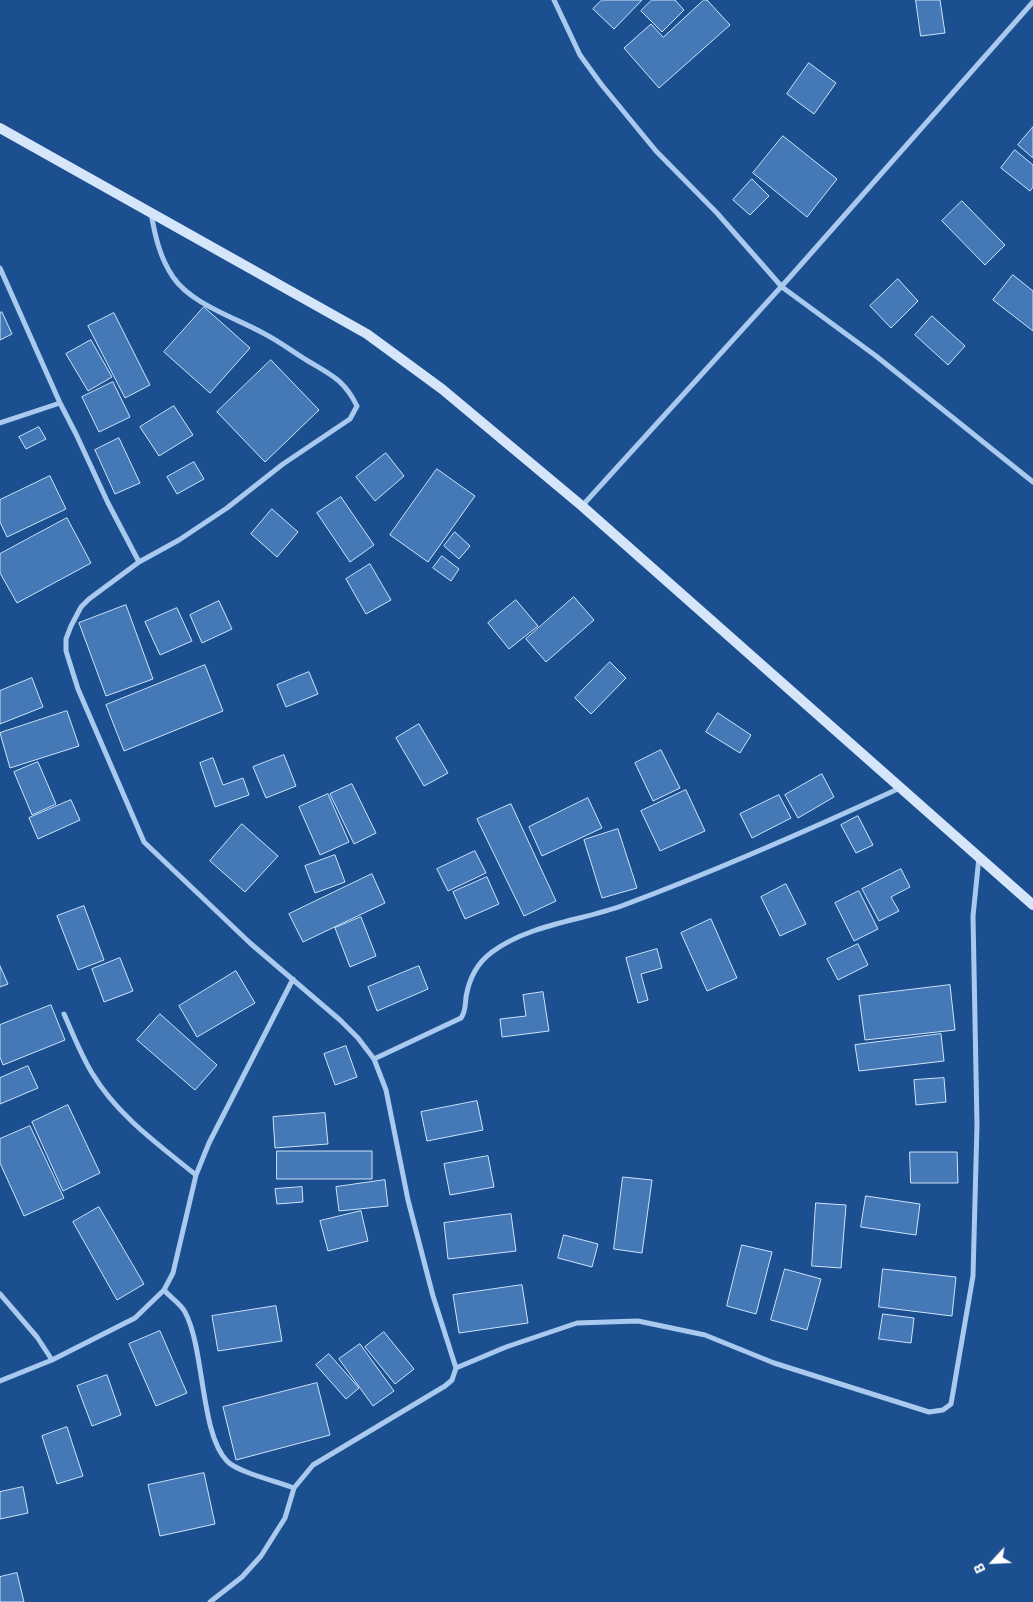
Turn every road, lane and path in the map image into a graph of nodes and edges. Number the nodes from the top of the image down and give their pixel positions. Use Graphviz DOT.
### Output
graph roads {
  1 [pos="554,0"];
  2 [pos="1033,2"];
  3 [pos="0,128"];
  4 [pos="151,212"];
  5 [pos="0,268"];
  6 [pos="782,287"];
  7 [pos="60,403"];
  8 [pos="0,422"];
  9 [pos="1033,482"];
  10 [pos="582,506"];
  11 [pos="139,562"];
  12 [pos="900,788"];
  13 [pos="979,857"];
  14 [pos="1033,905"];
  15 [pos="293,979"];
  16 [pos="64,1014"];
  17 [pos="374,1059"];
  18 [pos="196,1175"];
  19 [pos="164,1290"];
  20 [pos="0,1294"];
  21 [pos="52,1360"];
  22 [pos="456,1368"];
  23 [pos="0,1380"];
  24 [pos="294,1488"];
  25 [pos="210,1602"];
  1 -- 6 [label="street"];
  2 -- 6 [label="street"];
  3 -- 4 [label="street"];
  4 -- 10 [label="street"];
  4 -- 11 [label="street"];
  5 -- 7 [label="street"];
  6 -- 9 [label="street"];
  6 -- 10 [label="street"];
  7 -- 8 [label="street"];
  7 -- 11 [label="street"];
  10 -- 12 [label="street"];
  11 -- 15 [label="street"];
  12 -- 13 [label="street"];
  12 -- 17 [label="street"];
  13 -- 14 [label="street"];
  13 -- 22 [label="street"];
  15 -- 17 [label="street"];
  15 -- 18 [label="street"];
  16 -- 18 [label="street"];
  17 -- 22 [label="street"];
  18 -- 19 [label="street"];
  19 -- 21 [label="street"];
  19 -- 24 [label="street"];
  20 -- 21 [label="street"];
  21 -- 23 [label="street"];
  22 -- 24 [label="street"];
  24 -- 25 [label="street"];
}
